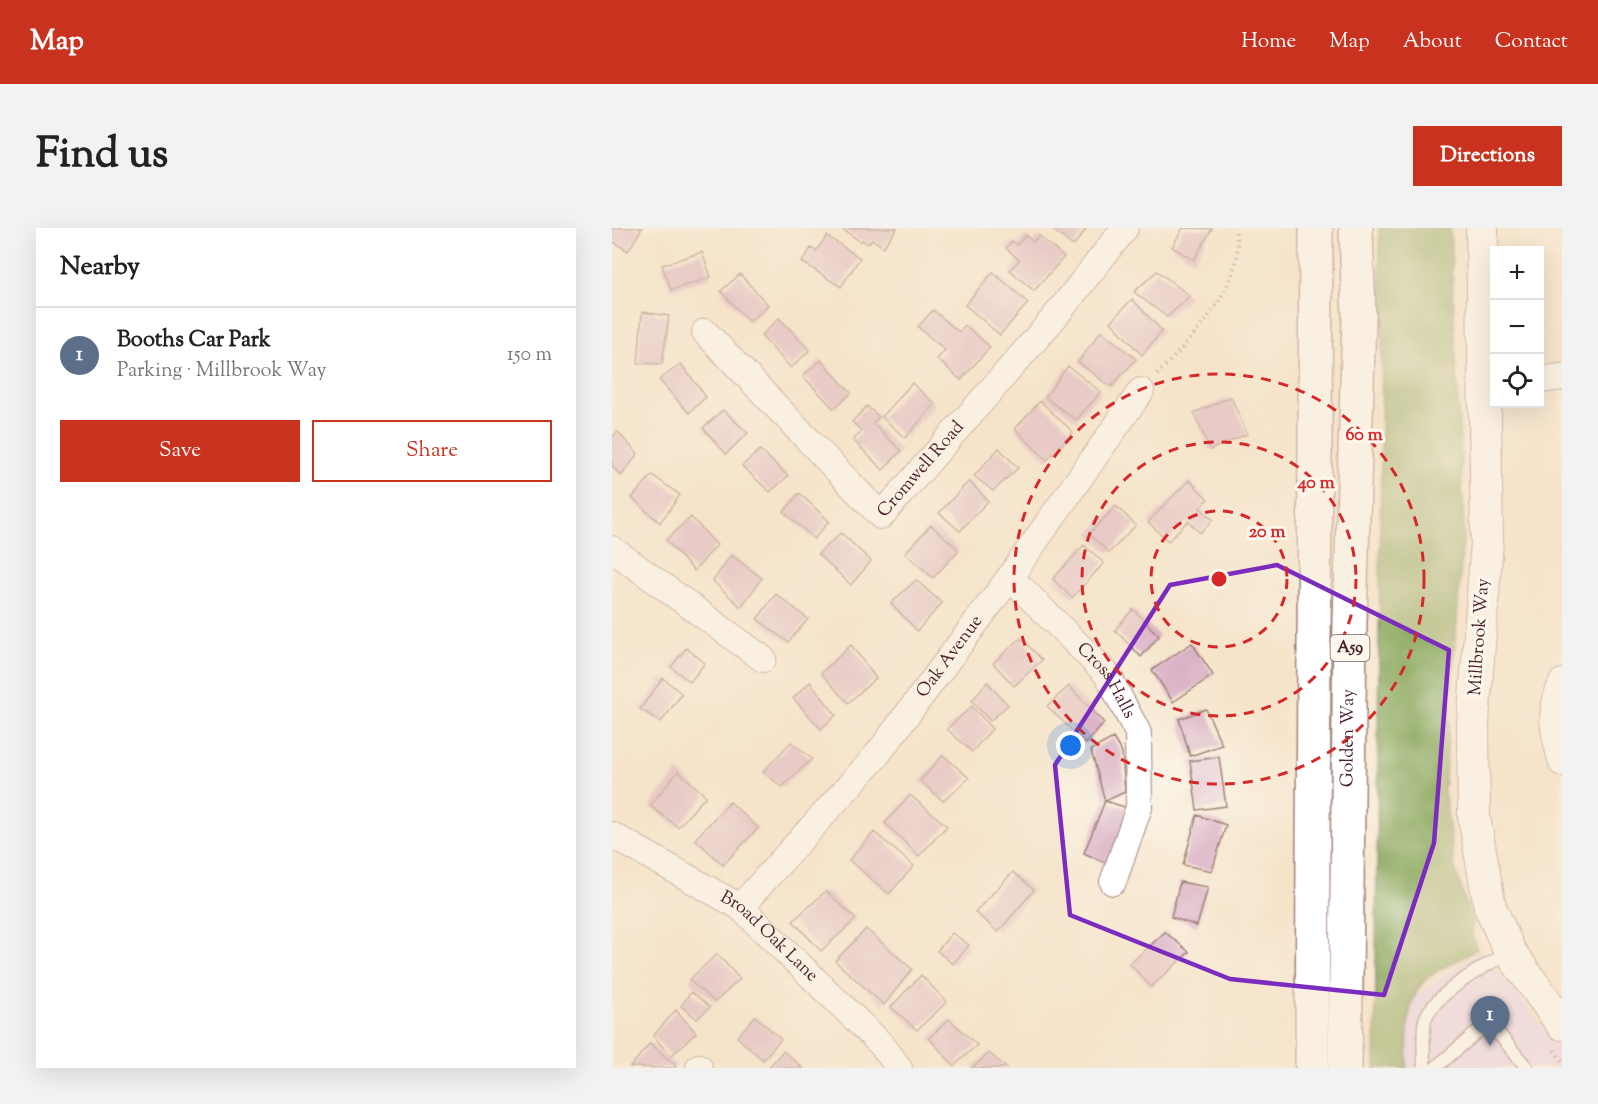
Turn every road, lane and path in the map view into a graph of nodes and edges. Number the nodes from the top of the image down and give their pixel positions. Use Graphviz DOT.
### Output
graph roads {
  1 [pos="1125,228"];
  2 [pos="1236,228"];
  3 [pos="1316,228"];
  4 [pos="1356,228"];
  5 [pos="1482,228"];
  6 [pos="705,332"];
  7 [pos="1562,376"];
  8 [pos="1544,379"];
  9 [pos="1489,389"];
  10 [pos="1141,392"];
  11 [pos="612,549"];
  12 [pos="1011,577"];
  13 [pos="763,659"];
  14 [pos="1562,682"];
  15 [pos="1562,763"];
  16 [pos="612,835"];
  17 [pos="1113,882"];
  18 [pos="740,907"];
  19 [pos="1510,952"];
  20 [pos="1562,1024"];
  21 [pos="899,1068"];
  22 [pos="1312,1068"];
  23 [pos="1345,1068"];
  24 [pos="1424,1068"];
  25 [pos="1435,1068"];
  26 [pos="1527,1068"];
  1 -- 6 [label="street, Cromwell Road"];
  2 -- 10 [label="path"];
  3 -- 22 [label="highway, Golden Way / A59"];
  4 -- 23 [label="highway, Golden Way / A59"];
  5 -- 9 [label="street, Millbrook Way"];
  7 -- 8 [label="street"];
  9 -- 19 [label="street, Millbrook Way"];
  10 -- 12 [label="street, Oak Avenue"];
  11 -- 13 [label="street"];
  12 -- 17 [label="street, Cross Halls"];
  12 -- 18 [label="street, Oak Avenue"];
  14 -- 15 [label="street"];
  16 -- 18 [label="street, Broad Oak Lane"];
  18 -- 21 [label="street, Broad Oak Lane"];
  19 -- 20 [label="street, Millbrook Way"];
  19 -- 24 [label="lane"];
  25 -- 26 [label="lane"];
}
